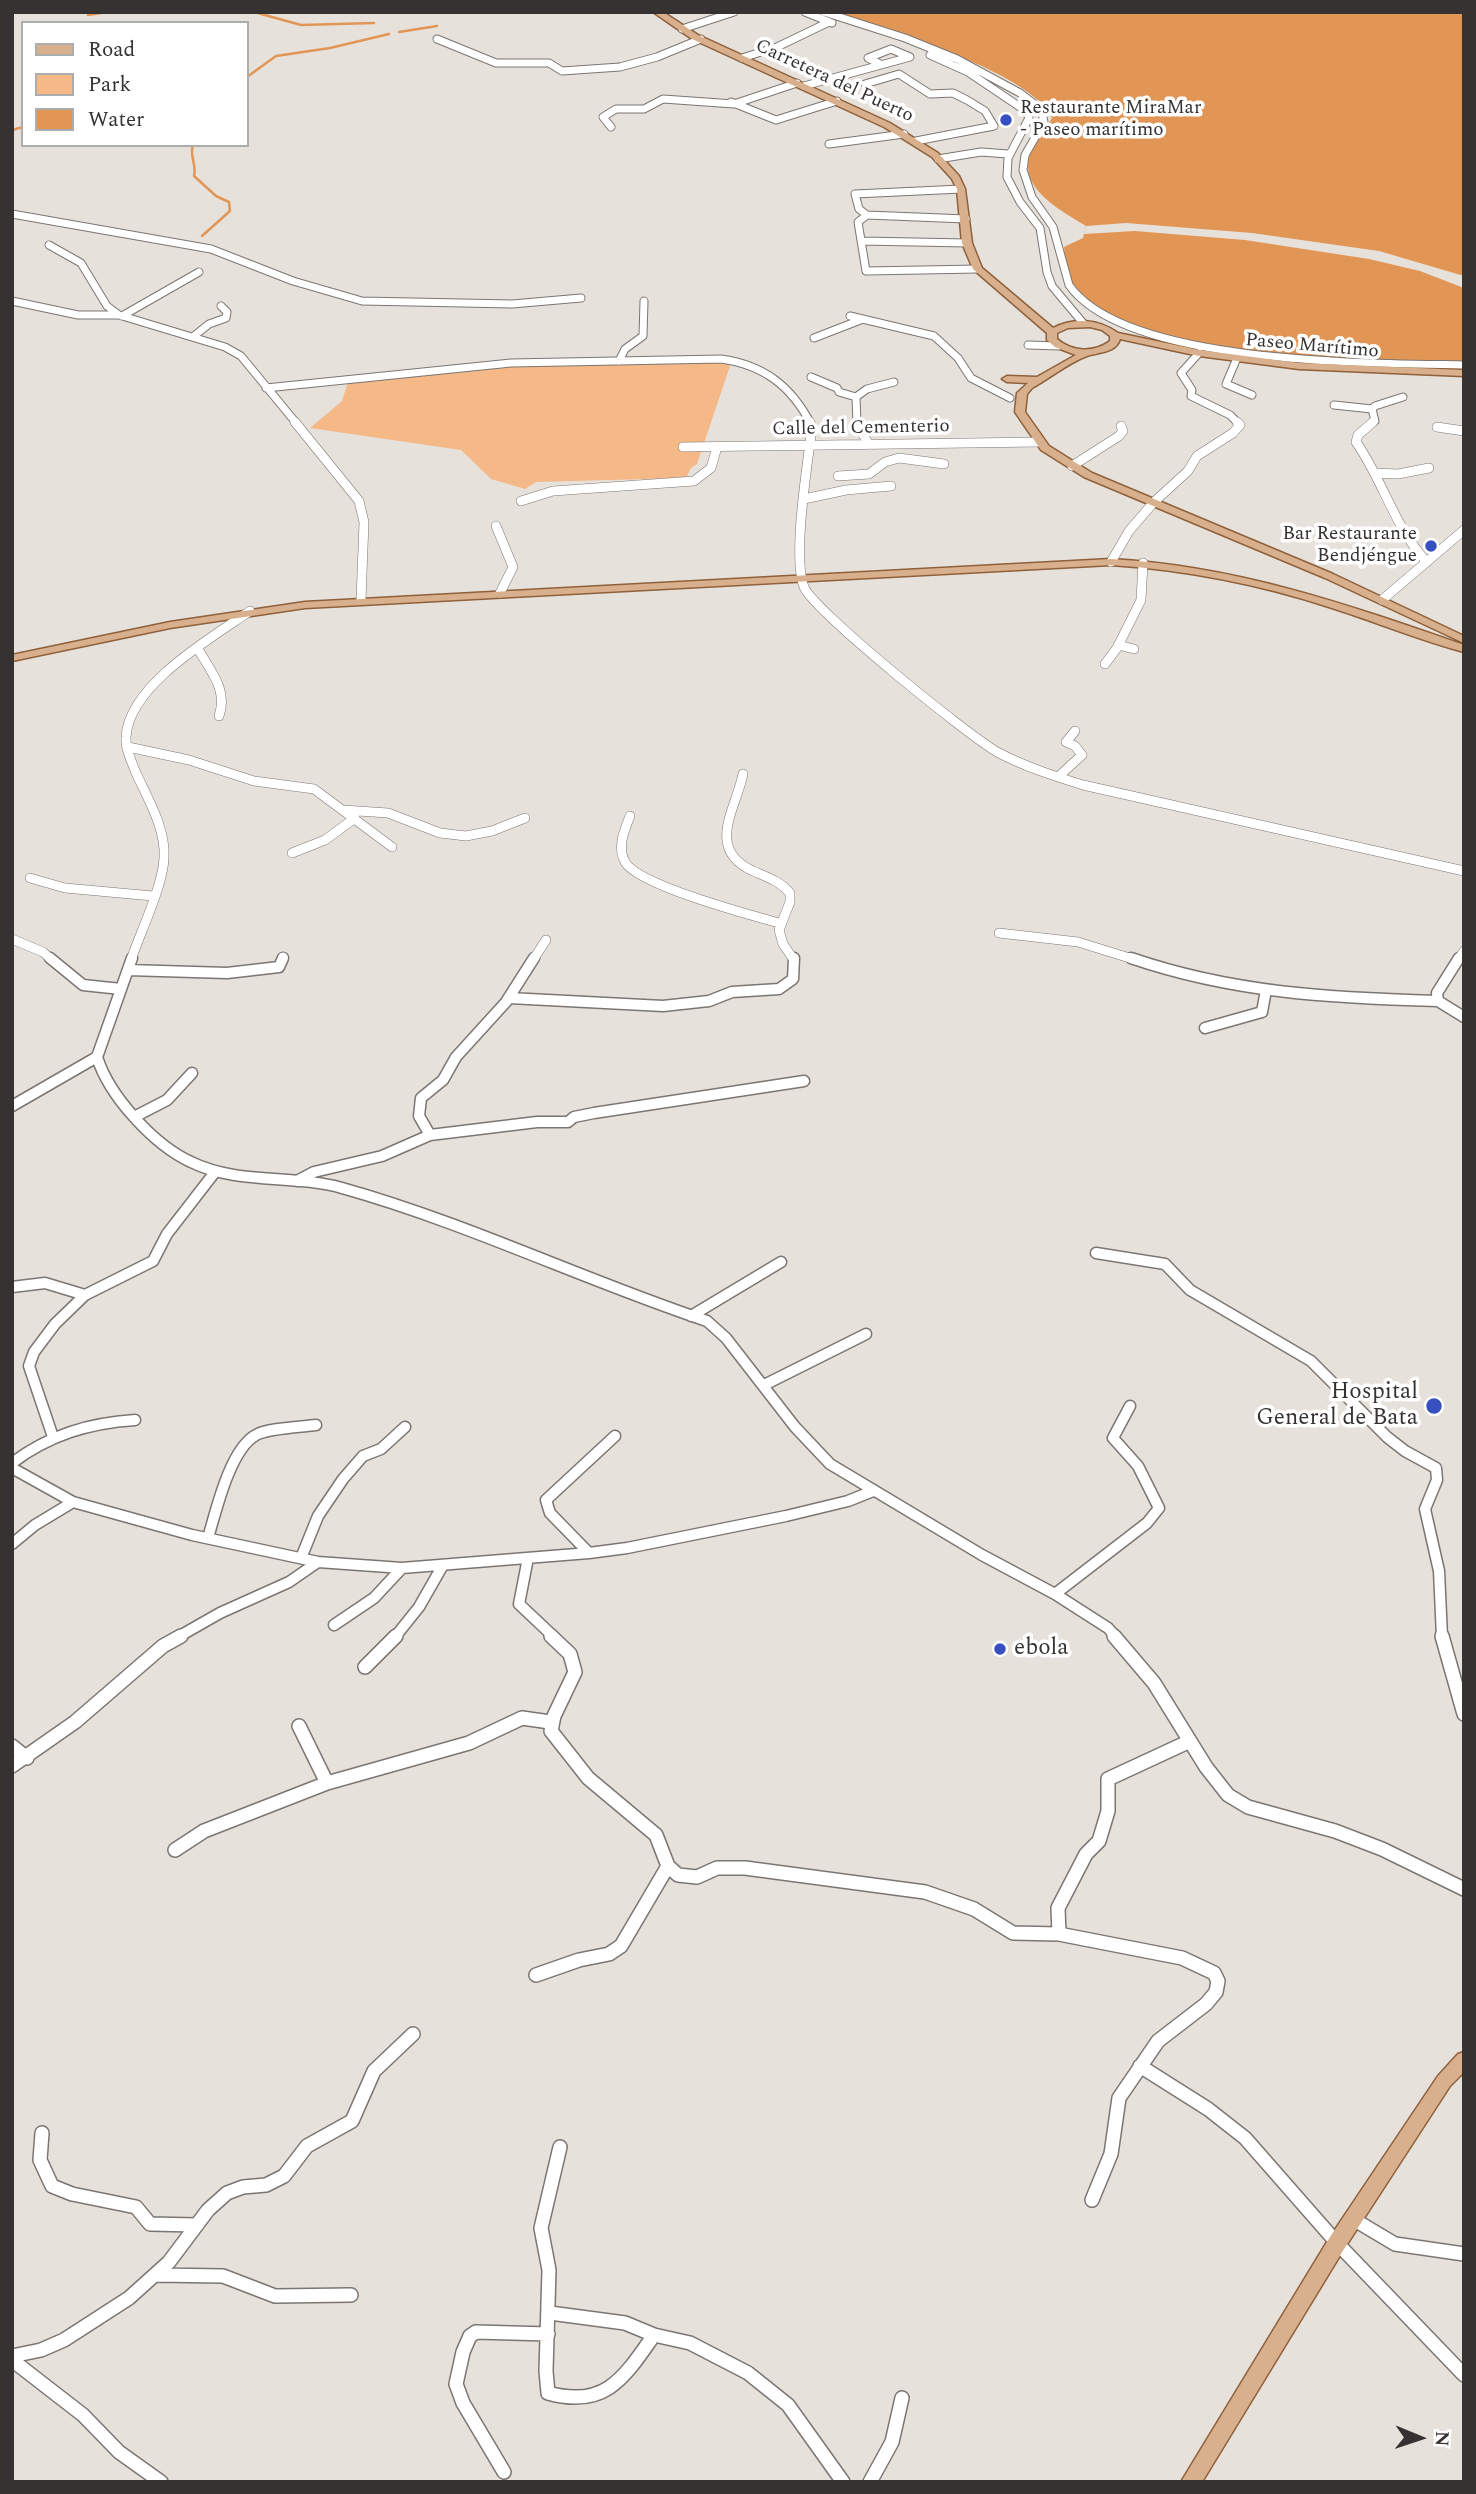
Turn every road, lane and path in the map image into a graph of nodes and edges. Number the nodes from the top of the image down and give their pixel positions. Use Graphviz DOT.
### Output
graph roads {
  1 [pos="657,12"];
  2 [pos="734,12"];
  3 [pos="805,12"];
  4 [pos="824,12"];
  5 [pos="829,22"];
  6 [pos="682,29"];
  7 [pos="437,39"];
  8 [pos="701,39"];
  9 [pos="742,58"];
  10 [pos="880,64"];
  11 [pos="863,69"];
  12 [pos="883,78"];
  13 [pos="797,83"];
  14 [pos="865,84"];
  15 [pos="837,101"];
  16 [pos="729,102"];
  17 [pos="611,127"];
  18 [pos="904,134"];
  19 [pos="916,141"];
  20 [pos="829,144"];
  21 [pos="1008,154"];
  22 [pos="939,159"];
  23 [pos="961,189"];
  24 [pos="12,214"];
  25 [pos="867,215"];
  26 [pos="966,219"];
  27 [pos="861,240"];
  28 [pos="967,243"];
  29 [pos="49,244"];
  30 [pos="978,269"];
  31 [pos="199,272"];
  32 [pos="581,298"];
  33 [pos="12,301"];
  34 [pos="644,301"];
  35 [pos="221,306"];
  36 [pos="1029,312"];
  37 [pos="121,316"];
  38 [pos="850,316"];
  39 [pos="863,319"];
  40 [pos="1083,323"];
  41 [pos="1066,325"];
  42 [pos="1051,334"];
  43 [pos="194,336"];
  44 [pos="814,338"];
  45 [pos="1114,340"];
  46 [pos="1060,347"];
  47 [pos="1087,352"];
  48 [pos="1199,353"];
  49 [pos="1237,358"];
  50 [pos="620,361"];
  51 [pos="1464,365"];
  52 [pos="1061,368"];
  53 [pos="1464,373"];
  54 [pos="811,377"];
  55 [pos="1007,379"];
  56 [pos="1040,379"];
  57 [pos="894,382"];
  58 [pos="266,388"];
  59 [pos="1252,395"];
  60 [pos="856,397"];
  61 [pos="1403,397"];
  62 [pos="1010,398"];
  63 [pos="1334,405"];
  64 [pos="1372,409"];
  65 [pos="1121,426"];
  66 [pos="1437,427"];
  67 [pos="1464,431"];
  68 [pos="1040,442"];
  69 [pos="906,444"];
  70 [pos="869,445"];
  71 [pos="809,446"];
  72 [pos="683,447"];
  73 [pos="717,447"];
  74 [pos="908,458"];
  75 [pos="944,464"];
  76 [pos="1072,466"];
  77 [pos="1429,468"];
  78 [pos="1375,473"];
  79 [pos="838,476"];
  80 [pos="891,486"];
  81 [pos="804,499"];
  82 [pos="521,501"];
  83 [pos="1154,502"];
  84 [pos="496,526"];
  85 [pos="1464,531"];
  86 [pos="1111,562"];
  87 [pos="1427,562"];
  88 [pos="1143,563"];
  89 [pos="803,577"];
  90 [pos="499,593"];
  91 [pos="361,600"];
  92 [pos="1382,600"];
  93 [pos="1399,609"];
  94 [pos="250,611"];
  95 [pos="1381,621"];
  96 [pos="1464,640"];
  97 [pos="1118,645"];
  98 [pos="198,649"];
  99 [pos="1134,649"];
  100 [pos="1464,649"];
  101 [pos="12,658"];
  102 [pos="1105,664"];
  103 [pos="219,716"];
  104 [pos="1075,731"];
  105 [pos="128,747"];
  106 [pos="743,774"];
  107 [pos="1058,777"];
  108 [pos="343,810"];
  109 [pos="630,816"];
  110 [pos="355,818"];
  111 [pos="525,818"];
  112 [pos="392,847"];
  113 [pos="292,853"];
  114 [pos="1464,871"];
  115 [pos="30,878"];
  116 [pos="153,896"];
  117 [pos="779,923"];
  118 [pos="999,933"];
  119 [pos="12,939"];
  120 [pos="547,940"];
  121 [pos="1464,951"];
  122 [pos="283,957"];
  123 [pos="128,970"];
  124 [pos="121,989"];
  125 [pos="1266,990"];
  126 [pos="509,998"];
  127 [pos="1438,1001"];
  128 [pos="1464,1017"];
  129 [pos="1205,1028"];
  130 [pos="97,1057"];
  131 [pos="192,1073"];
  132 [pos="804,1082"];
  133 [pos="12,1107"];
  134 [pos="136,1116"];
  135 [pos="430,1135"];
  136 [pos="215,1172"];
  137 [pos="297,1181"];
  138 [pos="1096,1253"];
  139 [pos="781,1262"];
  140 [pos="12,1287"];
  141 [pos="85,1296"];
  142 [pos="691,1316"];
  143 [pos="866,1334"];
  144 [pos="764,1385"];
  145 [pos="1130,1406"];
  146 [pos="135,1420"];
  147 [pos="316,1425"];
  148 [pos="405,1427"];
  149 [pos="615,1436"];
  150 [pos="53,1437"];
  151 [pos="12,1466"];
  152 [pos="873,1491"];
  153 [pos="73,1502"];
  154 [pos="208,1538"];
  155 [pos="12,1544"];
  156 [pos="589,1553"];
  157 [pos="301,1558"];
  158 [pos="528,1558"];
  159 [pos="318,1562"];
  160 [pos="443,1565"];
  161 [pos="402,1568"];
  162 [pos="1055,1594"];
  163 [pos="334,1625"];
  164 [pos="365,1667"];
  165 [pos="1464,1714"];
  166 [pos="550,1722"];
  167 [pos="299,1726"];
  168 [pos="1190,1741"];
  169 [pos="12,1746"];
  170 [pos="27,1758"];
  171 [pos="12,1766"];
  172 [pos="327,1783"];
  173 [pos="175,1850"];
  174 [pos="668,1866"];
  175 [pos="1464,1889"];
  176 [pos="1059,1934"];
  177 [pos="536,1975"];
  178 [pos="414,2034"];
  179 [pos="1464,2059"];
  180 [pos="1140,2066"];
  181 [pos="43,2133"];
  182 [pos="560,2147"];
  183 [pos="1092,2200"];
  184 [pos="1353,2219"];
  185 [pos="197,2225"];
  186 [pos="1336,2243"];
  187 [pos="1464,2254"];
  188 [pos="158,2275"];
  189 [pos="351,2295"];
  190 [pos="550,2314"];
  191 [pos="548,2334"];
  192 [pos="654,2335"];
  193 [pos="12,2358"];
  194 [pos="1464,2375"];
  195 [pos="902,2398"];
  196 [pos="504,2472"];
  197 [pos="161,2482"];
  198 [pos="843,2482"];
  199 [pos="870,2482"];
  200 [pos="1191,2482"];
  1 -- 6 [label="main road, Carretera del Puerto"];
  2 -- 6 [label="street"];
  3 -- 5 [label="street"];
  4 -- 51 [label="street"];
  5 -- 9 [label="street"];
  5 -- 21 [label="street"];
  6 -- 8 [label="main road, Carretera del Puerto"];
  7 -- 8 [label="street"];
  8 -- 9 [label="main road, Carretera del Puerto"];
  9 -- 13 [label="main road, Carretera del Puerto"];
  10 -- 10 [label="street"];
  10 -- 11 [label="street"];
  11 -- 12 [label="street"];
  11 -- 13 [label="street"];
  12 -- 14 [label="street"];
  12 -- 19 [label="street"];
  13 -- 15 [label="main road, Carretera del Puerto"];
  13 -- 16 [label="street"];
  15 -- 16 [label="street"];
  15 -- 18 [label="main road, Carretera del Puerto"];
  16 -- 17 [label="street"];
  18 -- 19 [label="main road, Carretera del Puerto"];
  18 -- 20 [label="street"];
  19 -- 22 [label="main road, Carretera del Puerto"];
  21 -- 22 [label="street"];
  21 -- 40 [label="street"];
  22 -- 23 [label="main road, Carretera del Puerto"];
  23 -- 25 [label="street"];
  23 -- 26 [label="main road, Carretera del Puerto"];
  24 -- 32 [label="street"];
  25 -- 26 [label="street"];
  25 -- 27 [label="street"];
  26 -- 28 [label="main road, Carretera del Puerto"];
  27 -- 28 [label="street"];
  27 -- 30 [label="street"];
  28 -- 30 [label="main road, Carretera del Puerto"];
  29 -- 37 [label="street"];
  30 -- 36 [label="main road, Carretera del Puerto"];
  31 -- 37 [label="street"];
  33 -- 37 [label="street"];
  34 -- 50 [label="street"];
  35 -- 43 [label="street"];
  36 -- 41 [label="main road, Carretera del Puerto"];
  36 -- 42 [label="main road, Carretera del Puerto"];
  37 -- 43 [label="street"];
  38 -- 39 [label="street"];
  39 -- 44 [label="street"];
  39 -- 62 [label="street"];
  40 -- 41 [label="main road"];
  40 -- 45 [label="main road"];
  41 -- 42 [label="main road"];
  42 -- 46 [label="main road, Carretera del Puerto"];
  42 -- 46 [label="street"];
  43 -- 58 [label="street"];
  45 -- 47 [label="main road"];
  45 -- 48 [label="main road, Paseo Marítimo"];
  46 -- 47 [label="main road"];
  46 -- 52 [label="main road"];
  47 -- 52 [label="main road"];
  48 -- 49 [label="main road, Paseo Marítimo"];
  48 -- 83 [label="street"];
  49 -- 53 [label="main road, Paseo Marítimo"];
  49 -- 59 [label="street"];
  50 -- 58 [label="street"];
  50 -- 71 [label="street"];
  52 -- 56 [label="main road"];
  54 -- 60 [label="street"];
  55 -- 56 [label="main road"];
  56 -- 68 [label="main road"];
  57 -- 60 [label="street"];
  58 -- 91 [label="street"];
  60 -- 70 [label="street"];
  61 -- 64 [label="street"];
  63 -- 64 [label="street"];
  64 -- 78 [label="street"];
  65 -- 76 [label="street"];
  66 -- 67 [label="street"];
  68 -- 69 [label="street, Calle del Cementerio"];
  68 -- 76 [label="main road"];
  69 -- 70 [label="street, Calle del Cementerio"];
  69 -- 74 [label="street"];
  70 -- 71 [label="street, Calle del Cementerio"];
  71 -- 73 [label="street, Calle del Cementerio"];
  71 -- 81 [label="street"];
  72 -- 73 [label="street, Calle del Cementerio"];
  73 -- 82 [label="street"];
  74 -- 75 [label="street"];
  74 -- 79 [label="street"];
  76 -- 83 [label="main road"];
  77 -- 78 [label="street"];
  78 -- 87 [label="street"];
  80 -- 81 [label="street"];
  81 -- 89 [label="street"];
  83 -- 86 [label="street"];
  83 -- 92 [label="main road"];
  84 -- 90 [label="street"];
  85 -- 87 [label="street"];
  86 -- 88 [label="main road"];
  86 -- 89 [label="main road"];
  87 -- 92 [label="street"];
  88 -- 95 [label="main road"];
  88 -- 97 [label="street"];
  89 -- 90 [label="main road"];
  89 -- 107 [label="street"];
  90 -- 91 [label="main road"];
  91 -- 94 [label="main road"];
  92 -- 93 [label="main road"];
  93 -- 95 [label="main road"];
  93 -- 96 [label="main road"];
  94 -- 98 [label="street"];
  94 -- 101 [label="main road"];
  95 -- 100 [label="main road"];
  97 -- 99 [label="street"];
  97 -- 102 [label="street"];
  98 -- 103 [label="street"];
  98 -- 105 [label="street"];
  104 -- 107 [label="street"];
  105 -- 108 [label="street"];
  105 -- 116 [label="street"];
  106 -- 117 [label="street"];
  107 -- 114 [label="street"];
  108 -- 110 [label="street"];
  108 -- 111 [label="street"];
  109 -- 117 [label="street"];
  110 -- 112 [label="street"];
  110 -- 113 [label="street"];
  115 -- 116 [label="street"];
  116 -- 123 [label="street"];
  117 -- 126 [label="street"];
  118 -- 125 [label="street"];
  119 -- 124 [label="street"];
  120 -- 126 [label="street"];
  121 -- 127 [label="street"];
  122 -- 123 [label="street"];
  123 -- 124 [label="street"];
  124 -- 130 [label="street"];
  125 -- 127 [label="street"];
  125 -- 129 [label="street"];
  126 -- 135 [label="street"];
  127 -- 128 [label="street"];
  130 -- 133 [label="street"];
  130 -- 134 [label="street"];
  131 -- 134 [label="street"];
  132 -- 135 [label="street"];
  134 -- 136 [label="street"];
  135 -- 137 [label="street"];
  136 -- 137 [label="street"];
  136 -- 141 [label="street"];
  137 -- 142 [label="street"];
  138 -- 165 [label="street"];
  139 -- 142 [label="street"];
  140 -- 141 [label="street"];
  141 -- 150 [label="street"];
  142 -- 144 [label="street"];
  143 -- 144 [label="street"];
  144 -- 152 [label="street"];
  145 -- 162 [label="street"];
  146 -- 150 [label="street"];
  147 -- 154 [label="street"];
  148 -- 157 [label="street"];
  149 -- 156 [label="street"];
  150 -- 151 [label="street"];
  151 -- 153 [label="street"];
  152 -- 156 [label="street"];
  152 -- 162 [label="street"];
  153 -- 154 [label="street"];
  153 -- 155 [label="street"];
  154 -- 157 [label="street"];
  156 -- 158 [label="street"];
  157 -- 159 [label="street"];
  158 -- 160 [label="street"];
  158 -- 166 [label="street"];
  159 -- 161 [label="street"];
  159 -- 170 [label="street"];
  160 -- 161 [label="street"];
  160 -- 164 [label="street"];
  161 -- 163 [label="street"];
  162 -- 168 [label="street"];
  166 -- 172 [label="street"];
  166 -- 174 [label="street"];
  167 -- 172 [label="street"];
  168 -- 175 [label="street"];
  168 -- 176 [label="street"];
  169 -- 170 [label="street"];
  170 -- 171 [label="street"];
  172 -- 173 [label="street"];
  174 -- 176 [label="street"];
  174 -- 177 [label="street"];
  176 -- 180 [label="street"];
  178 -- 185 [label="street"];
  179 -- 184 [label="main road"];
  180 -- 183 [label="street"];
  180 -- 186 [label="street"];
  181 -- 185 [label="street"];
  182 -- 190 [label="street"];
  184 -- 186 [label="main road"];
  184 -- 187 [label="street"];
  185 -- 188 [label="street"];
  186 -- 194 [label="street"];
  186 -- 200 [label="main road"];
  188 -- 189 [label="street"];
  188 -- 193 [label="street"];
  190 -- 191 [label="street"];
  190 -- 192 [label="street"];
  191 -- 192 [label="street"];
  191 -- 196 [label="street"];
  192 -- 198 [label="street"];
  193 -- 197 [label="street"];
  195 -- 199 [label="street"];
}
